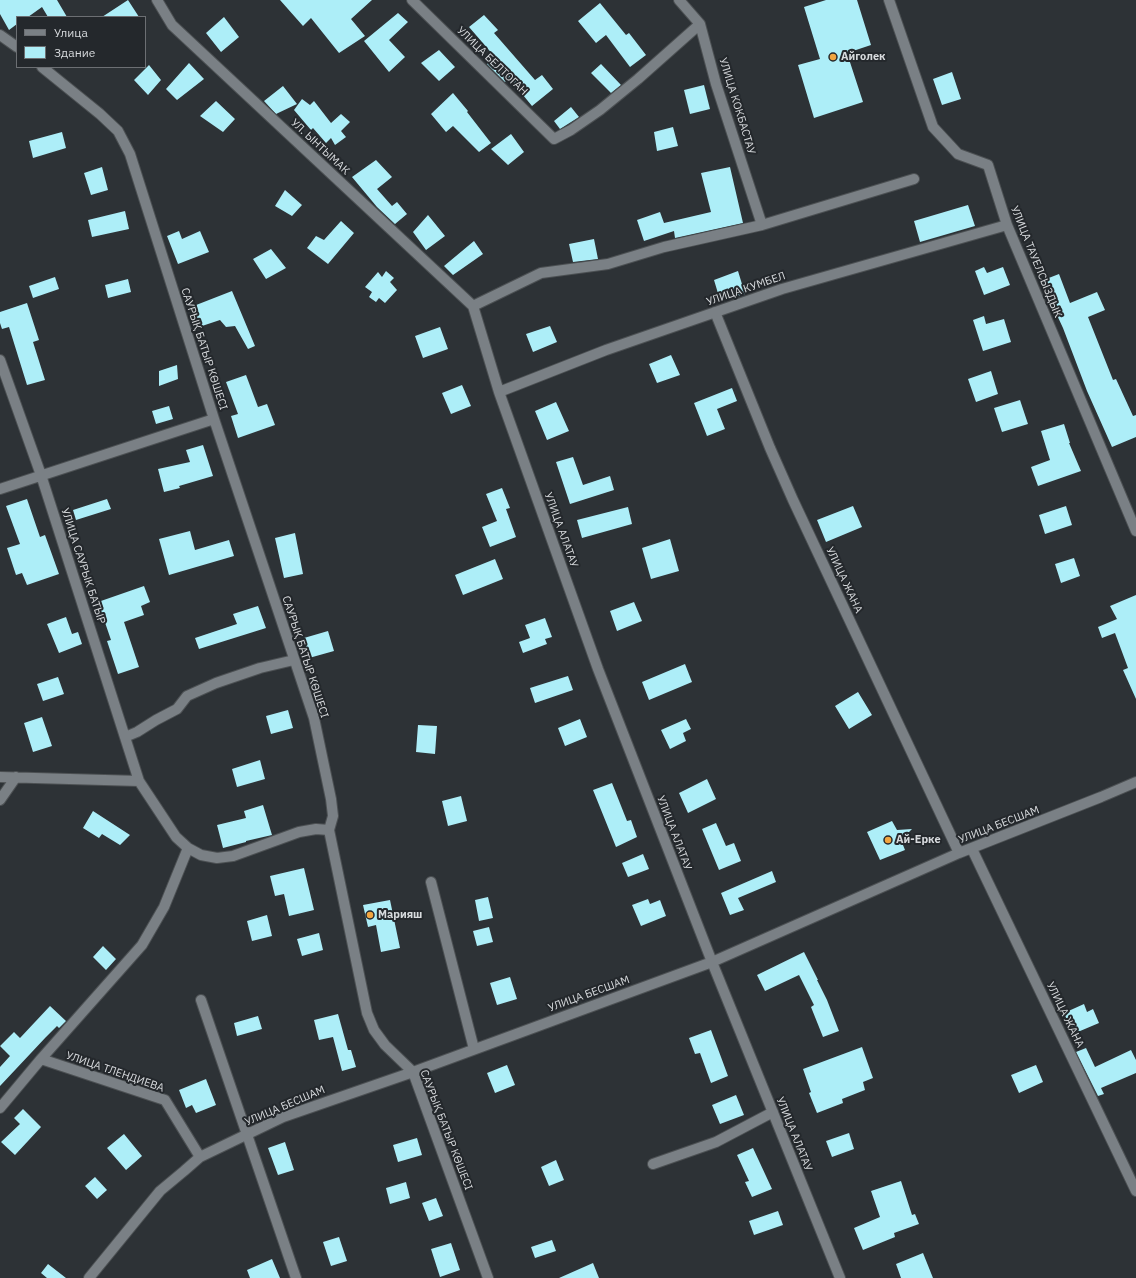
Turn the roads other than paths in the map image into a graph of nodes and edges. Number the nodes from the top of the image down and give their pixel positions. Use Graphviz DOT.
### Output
graph roads {
  1 [pos="157,0"];
  2 [pos="412,0"];
  3 [pos="679,0"];
  4 [pos="889,0"];
  5 [pos="700,24"];
  6 [pos="0,35"];
  7 [pos="16,46"];
  8 [pos="43,68"];
  9 [pos="914,179"];
  10 [pos="762,225"];
  11 [pos="1006,226"];
  12 [pos="473,306"];
  13 [pos="716,312"];
  14 [pos="0,360"];
  15 [pos="499,392"];
  16 [pos="214,419"];
  17 [pos="41,475"];
  18 [pos="0,489"];
  19 [pos="1136,531"];
  20 [pos="294,660"];
  21 [pos="125,737"];
  22 [pos="0,777"];
  23 [pos="16,778"];
  24 [pos="139,781"];
  25 [pos="1136,782"];
  26 [pos="0,800"];
  27 [pos="329,830"];
  28 [pos="188,848"];
  29 [pos="972,849"];
  30 [pos="959,853"];
  31 [pos="431,882"];
  32 [pos="712,962"];
  33 [pos="201,1000"];
  34 [pos="474,1049"];
  35 [pos="41,1059"];
  36 [pos="413,1072"];
  37 [pos="0,1108"];
  38 [pos="773,1112"];
  39 [pos="246,1135"];
  40 [pos="200,1157"];
  41 [pos="653,1164"];
  42 [pos="1136,1191"];
  43 [pos="89,1278"];
  44 [pos="296,1278"];
  45 [pos="488,1278"];
  46 [pos="840,1278"];
  1 -- 12 [label="street, УЛ. ЫНТЫМАК"];
  2 -- 5 [label="street, УЛИЦА БЕЛТОГАН"];
  3 -- 5 [label="street, УЛИЦА КОКБАСТАУ"];
  4 -- 11 [label="street, УЛИЦА ТАУЕЛСЫЗДЫК"];
  5 -- 10 [label="street, УЛИЦА КОКБАСТАУ"];
  6 -- 7 [label="street"];
  8 -- 16 [label="street, САУРЫҚ БАТЫР КӨШЕСІ"];
  9 -- 10 [label="street"];
  10 -- 12 [label="street"];
  11 -- 13 [label="street, УЛИЦА КУМБЕЛ"];
  11 -- 19 [label="street, УЛИЦА ТАУЕЛСЫЗДЫК"];
  12 -- 15 [label="street, УЛИЦА АЛАТАУ"];
  13 -- 15 [label="street, УЛИЦА КУМБЕЛ"];
  13 -- 30 [label="street, УЛИЦА ЖАНА"];
  14 -- 17 [label="street, УЛИЦА САУРЫК БАТЫР"];
  15 -- 32 [label="street, УЛИЦА АЛАТАУ"];
  16 -- 17 [label="street"];
  16 -- 20 [label="street, САУРЫҚ БАТЫР КӨШЕСІ"];
  17 -- 18 [label="street"];
  17 -- 21 [label="street, УЛИЦА САУРЫК БАТЫР"];
  20 -- 21 [label="street"];
  20 -- 27 [label="street, САУРЫҚ БАТЫР КӨШЕСІ"];
  21 -- 24 [label="street, УЛИЦА САУРЫК БАТЫР"];
  22 -- 23 [label="street"];
  23 -- 24 [label="street"];
  23 -- 26 [label="street"];
  24 -- 28 [label="street, УЛИЦА САУРЫК БАТЫР"];
  25 -- 29 [label="street, УЛИЦА БЕСШАМ"];
  27 -- 28 [label="street"];
  27 -- 36 [label="street, САУРЫҚ БАТЫР КӨШЕСІ"];
  28 -- 35 [label="street"];
  29 -- 30 [label="street, УЛИЦА БЕСШАМ"];
  29 -- 42 [label="street, УЛИЦА ЖАНА"];
  30 -- 32 [label="street, УЛИЦА БЕСШАМ"];
  31 -- 34 [label="street"];
  32 -- 34 [label="street, УЛИЦА БЕСШАМ"];
  32 -- 38 [label="street, УЛИЦА АЛАТАУ"];
  33 -- 39 [label="street"];
  34 -- 36 [label="street, УЛИЦА БЕСШАМ"];
  35 -- 37 [label="street"];
  35 -- 40 [label="street, УЛИЦА ТЛЕНДИЕВА"];
  36 -- 39 [label="street, УЛИЦА БЕСШАМ"];
  36 -- 45 [label="street, САУРЫҚ БАТЫР КӨШЕСІ"];
  38 -- 41 [label="street"];
  38 -- 46 [label="street, УЛИЦА АЛАТАУ"];
  39 -- 40 [label="street, УЛИЦА БЕСШАМ"];
  39 -- 44 [label="street"];
  40 -- 43 [label="street, УЛИЦА БЕСШАМ"];
}
